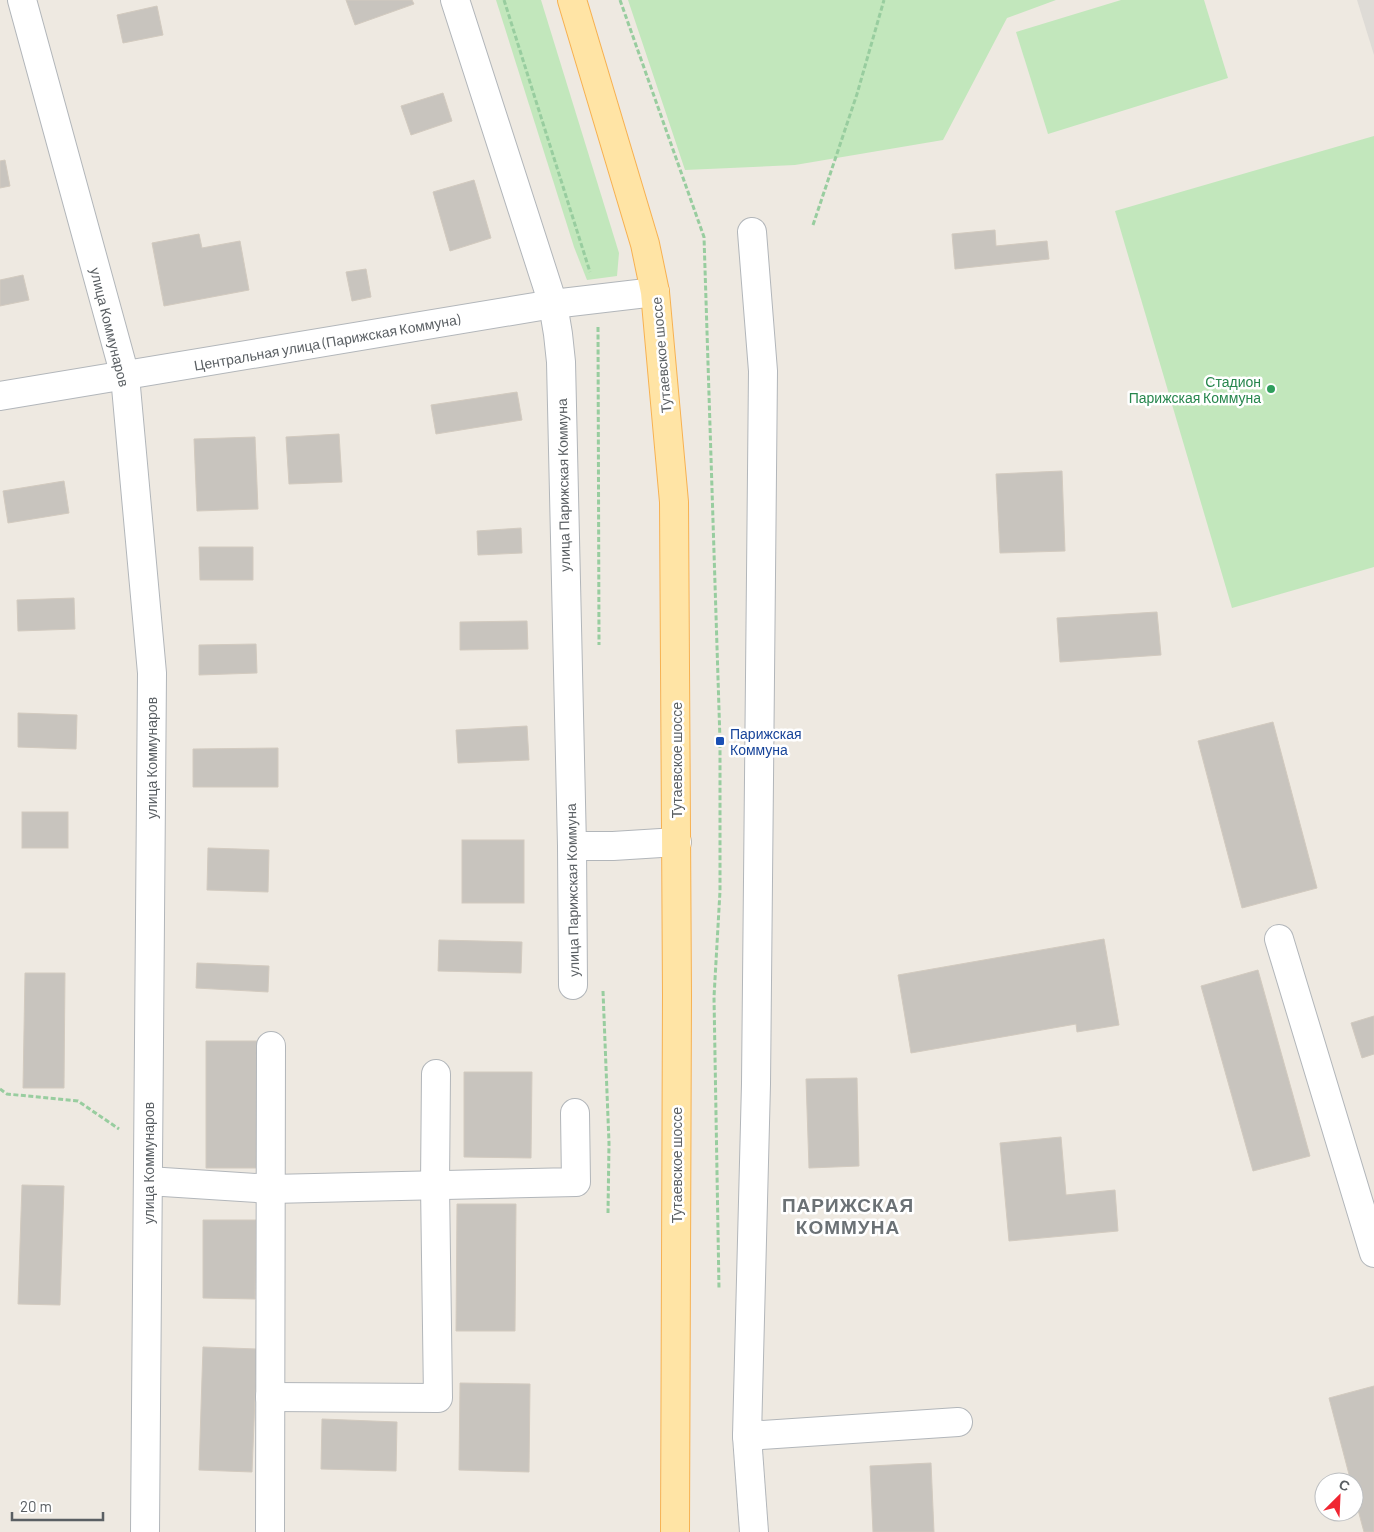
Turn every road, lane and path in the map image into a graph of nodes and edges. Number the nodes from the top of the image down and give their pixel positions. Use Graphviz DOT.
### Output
graph roads {
  1 [pos="22,0"];
  2 [pos="455,0"];
  3 [pos="504,0"];
  4 [pos="572,0"];
  5 [pos="620,0"];
  6 [pos="884,0"];
  7 [pos="813,224"];
  8 [pos="752,232"];
  9 [pos="655,292"];
  10 [pos="598,298"];
  11 [pos="553,304"];
  12 [pos="125,376"];
  13 [pos="0,396"];
  14 [pos="677,842"];
  15 [pos="572,846"];
  16 [pos="1279,939"];
  17 [pos="573,985"];
  18 [pos="604,1001"];
  19 [pos="271,1046"];
  20 [pos="436,1074"];
  21 [pos="0,1089"];
  22 [pos="575,1113"];
  23 [pos="148,1150"];
  24 [pos="148,1181"];
  25 [pos="435,1185"];
  26 [pos="271,1189"];
  27 [pos="608,1213"];
  28 [pos="1374,1253"];
  29 [pos="719,1294"];
  30 [pos="270,1397"];
  31 [pos="958,1422"];
  32 [pos="747,1436"];
  33 [pos="145,1532"];
  34 [pos="270,1532"];
  35 [pos="675,1532"];
  36 [pos="754,1532"];
  1 -- 12 [label="street, улица Коммунаров"];
  2 -- 11 [label="street, улица Парижская Коммуна"];
  3 -- 10 [label="path"];
  4 -- 9 [label="main road, Тутаевское шоссе"];
  5 -- 29 [label="path"];
  6 -- 7 [label="path"];
  8 -- 32 [label="street"];
  9 -- 10 [label="street, Центральная улица (Парижская Коммуна)"];
  9 -- 14 [label="main road, Тутаевское шоссе"];
  10 -- 11 [label="street, Центральная улица (Парижская Коммуна)"];
  11 -- 12 [label="street, Центральная улица (Парижская Коммуна)"];
  11 -- 15 [label="street, улица Парижская Коммуна"];
  12 -- 13 [label="street, Центральная улица (Парижская Коммуна)"];
  12 -- 23 [label="street, улица Коммунаров"];
  14 -- 15 [label="street"];
  14 -- 35 [label="main road, Тутаевское шоссе"];
  15 -- 17 [label="street, улица Парижская Коммуна"];
  16 -- 28 [label="street"];
  18 -- 27 [label="path"];
  19 -- 26 [label="street"];
  20 -- 25 [label="street"];
  21 -- 23 [label="path"];
  22 -- 25 [label="street"];
  23 -- 24 [label="street, улица Коммунаров"];
  24 -- 26 [label="street"];
  24 -- 33 [label="street, улица Коммунаров"];
  25 -- 26 [label="street"];
  25 -- 30 [label="street"];
  26 -- 30 [label="street"];
  30 -- 34 [label="street"];
  31 -- 32 [label="street"];
  32 -- 36 [label="street"];
}
